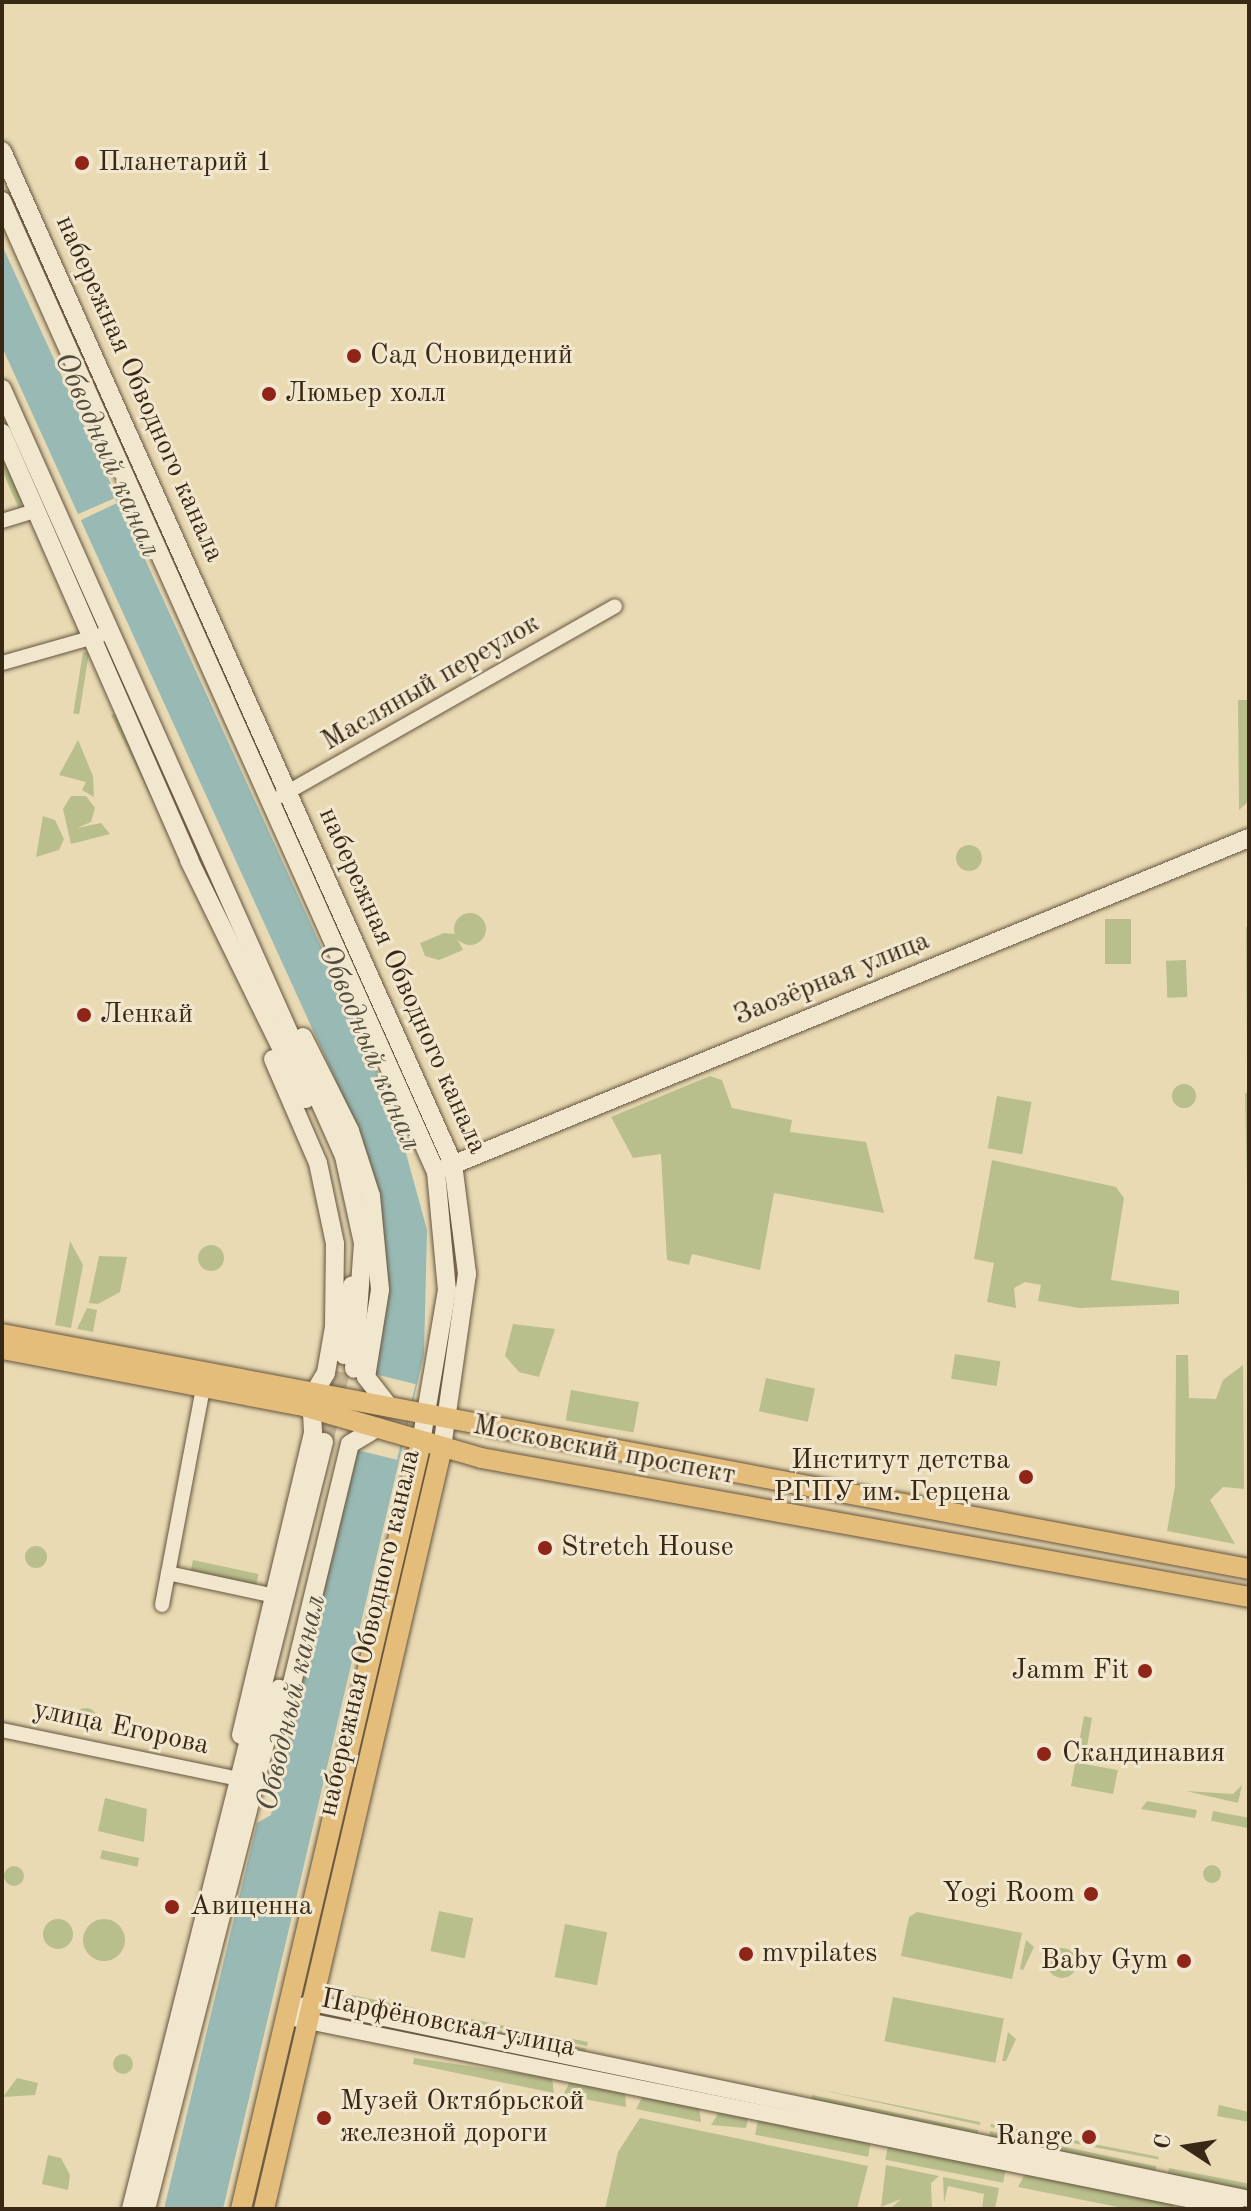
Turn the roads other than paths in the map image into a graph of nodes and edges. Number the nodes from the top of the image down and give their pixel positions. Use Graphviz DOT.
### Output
graph roads {
  1 [pos="2,151"];
  2 [pos="2,201"];
  3 [pos="2,389"];
  4 [pos="2,433"];
  5 [pos="37,510"];
  6 [pos="2,521"];
  7 [pos="615,606"];
  8 [pos="101,635"];
  9 [pos="2,663"];
  10 [pos="288,792"];
  11 [pos="270,801"];
  12 [pos="1249,838"];
  13 [pos="269,988"];
  14 [pos="257,1007"];
  15 [pos="444,1168"];
  16 [pos="2,1334"];
  17 [pos="2,1349"];
  18 [pos="203,1387"];
  19 [pos="369,1397"];
  20 [pos="313,1402"];
  21 [pos="409,1412"];
  22 [pos="448,1420"];
  23 [pos="366,1429"];
  24 [pos="412,1440"];
  25 [pos="442,1448"];
  26 [pos="1249,1569"];
  27 [pos="168,1573"];
  28 [pos="275,1596"];
  29 [pos="1249,1597"];
  30 [pos="162,1605"];
  31 [pos="2,1730"];
  32 [pos="229,1777"];
  33 [pos="246,1803"];
  34 [pos="223,1831"];
  35 [pos="312,2003"];
  36 [pos="288,2010"];
  37 [pos="306,2026"];
  38 [pos="1249,2199"];
  39 [pos="131,2209"];
  40 [pos="146,2209"];
  41 [pos="241,2209"];
  42 [pos="264,2209"];
  43 [pos="1236,2209"];
  1 -- 10 [label="main road, набережная Обводного канала"];
  2 -- 11 [label="main road, набережная Обводного канала"];
  3 -- 8 [label="main road"];
  4 -- 5 [label="main road"];
  5 -- 6 [label="street"];
  5 -- 8 [label="main road"];
  7 -- 10 [label="street, Масляный переулок"];
  8 -- 9 [label="street"];
  8 -- 13 [label="main road"];
  8 -- 14 [label="main road"];
  10 -- 11 [label="street, Масляный переулок"];
  10 -- 15 [label="main road, набережная Обводного канала"];
  11 -- 15 [label="main road, набережная Обводного канала"];
  12 -- 15 [label="main road, Заозёрная улица"];
  13 -- 14 [label="main road"];
  13 -- 19 [label="main road"];
  14 -- 20 [label="main road"];
  15 -- 21 [label="main road, набережная Обводного канала"];
  15 -- 22 [label="main road, набережная Обводного канала"];
  16 -- 20 [label="main road"];
  17 -- 18 [label="main road"];
  18 -- 20 [label="main road"];
  18 -- 27 [label="street"];
  19 -- 20 [label="main road"];
  19 -- 21 [label="main road, Московский проспект"];
  20 -- 23 [label="main road"];
  20 -- 28 [label="main road"];
  21 -- 22 [label="main road, Московский проспект"];
  21 -- 24 [label="main road, набережная Обводного канала"];
  22 -- 25 [label="main road, набережная Обводного канала"];
  22 -- 26 [label="main road, Московский проспект"];
  23 -- 24 [label="main road, Московский проспект"];
  23 -- 33 [label="main road"];
  24 -- 25 [label="main road, Московский проспект"];
  24 -- 36 [label="main road, набережная Обводного канала"];
  25 -- 29 [label="main road, Московский проспект"];
  25 -- 35 [label="main road, набережная Обводного канала"];
  27 -- 28 [label="street"];
  27 -- 30 [label="street"];
  28 -- 32 [label="main road"];
  31 -- 32 [label="street, улица Егорова"];
  32 -- 34 [label="main road"];
  33 -- 34 [label="main road"];
  33 -- 40 [label="main road"];
  34 -- 39 [label="main road"];
  35 -- 36 [label="street, Парфёновская улица"];
  35 -- 37 [label="main road, набережная Обводного канала"];
  35 -- 38 [label="street, Парфёновская улица"];
  36 -- 37 [label="street, Парфёновская улица"];
  36 -- 41 [label="main road, набережная Обводного канала"];
  37 -- 42 [label="main road, набережная Обводного канала"];
  37 -- 43 [label="street, Парфёновская улица"];
}
